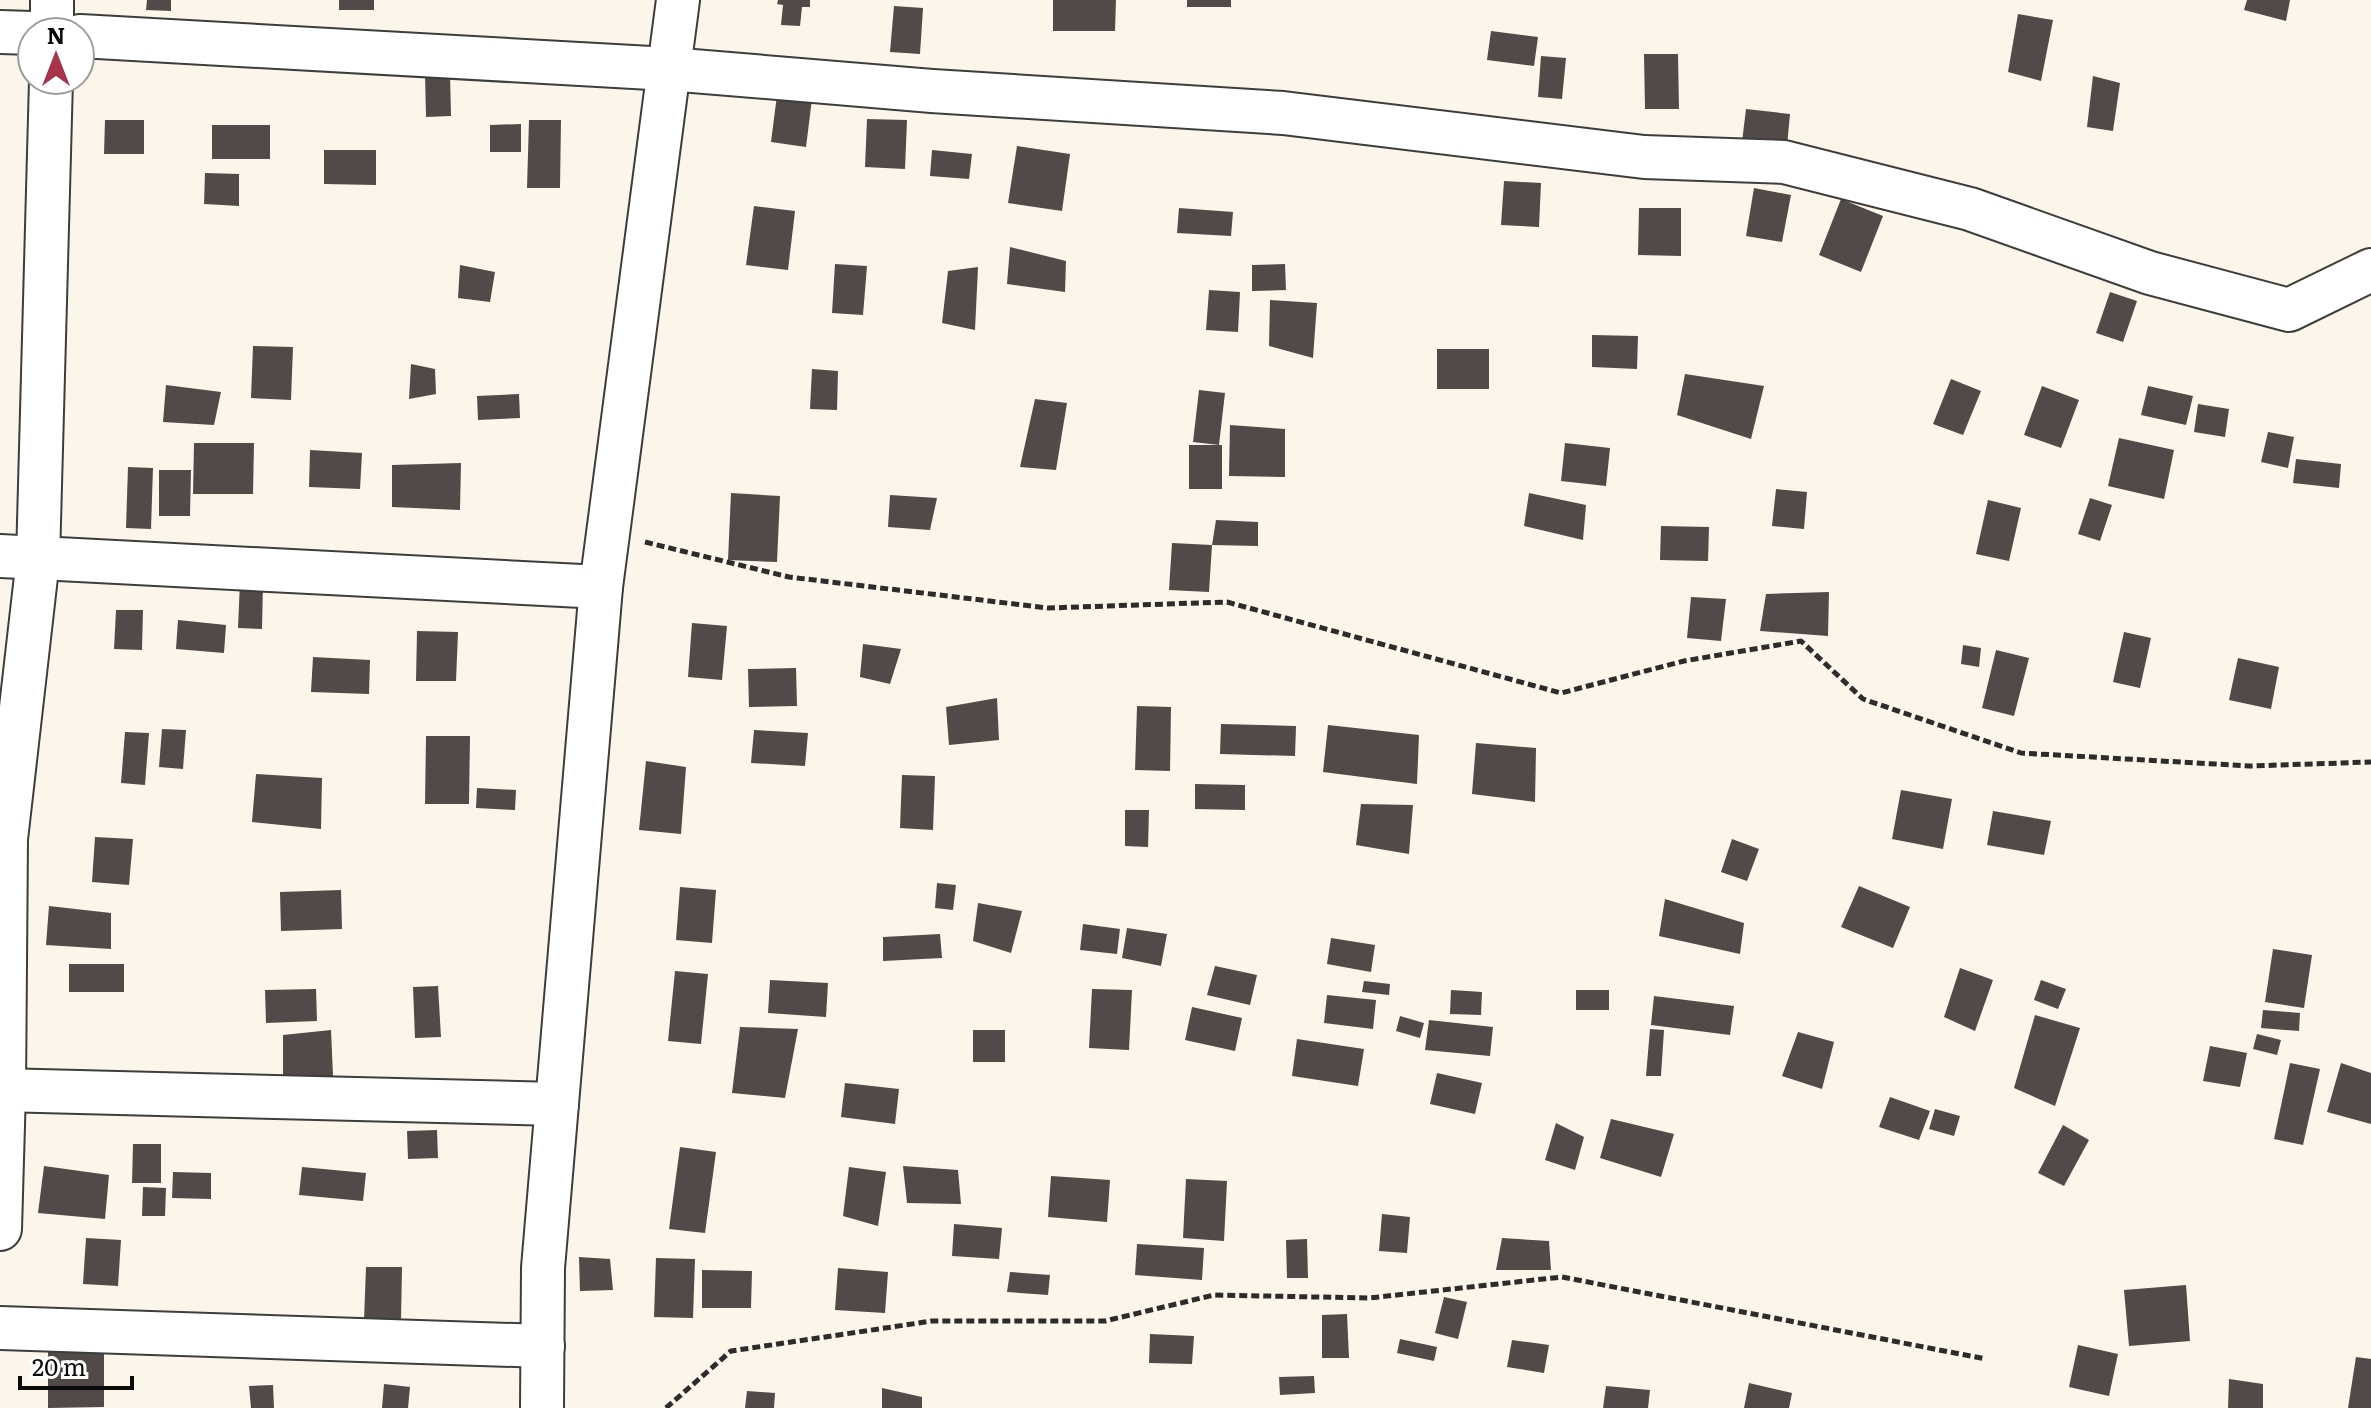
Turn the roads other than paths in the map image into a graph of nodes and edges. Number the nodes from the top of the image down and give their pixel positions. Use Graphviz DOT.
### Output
graph roads {
  1 [pos="678,0"];
  2 [pos="96,37"];
  3 [pos="669,69"];
  4 [pos="50,96"];
  5 [pos="2371,270"];
  6 [pos="19,557"];
  7 [pos="601,587"];
  8 [pos="2,1090"];
  9 [pos="557,1104"];
  10 [pos="0,1229"];
  11 [pos="0,1328"];
  12 [pos="543,1346"];
  13 [pos="542,1408"];
  1 -- 3 [label="street"];
  2 -- 3 [label="street"];
  3 -- 5 [label="street"];
  3 -- 7 [label="street"];
  4 -- 6 [label="street"];
  6 -- 7 [label="street"];
  6 -- 8 [label="street"];
  7 -- 9 [label="street"];
  8 -- 9 [label="street"];
  8 -- 10 [label="street"];
  9 -- 12 [label="street"];
  11 -- 12 [label="street"];
  12 -- 13 [label="street"];
}
